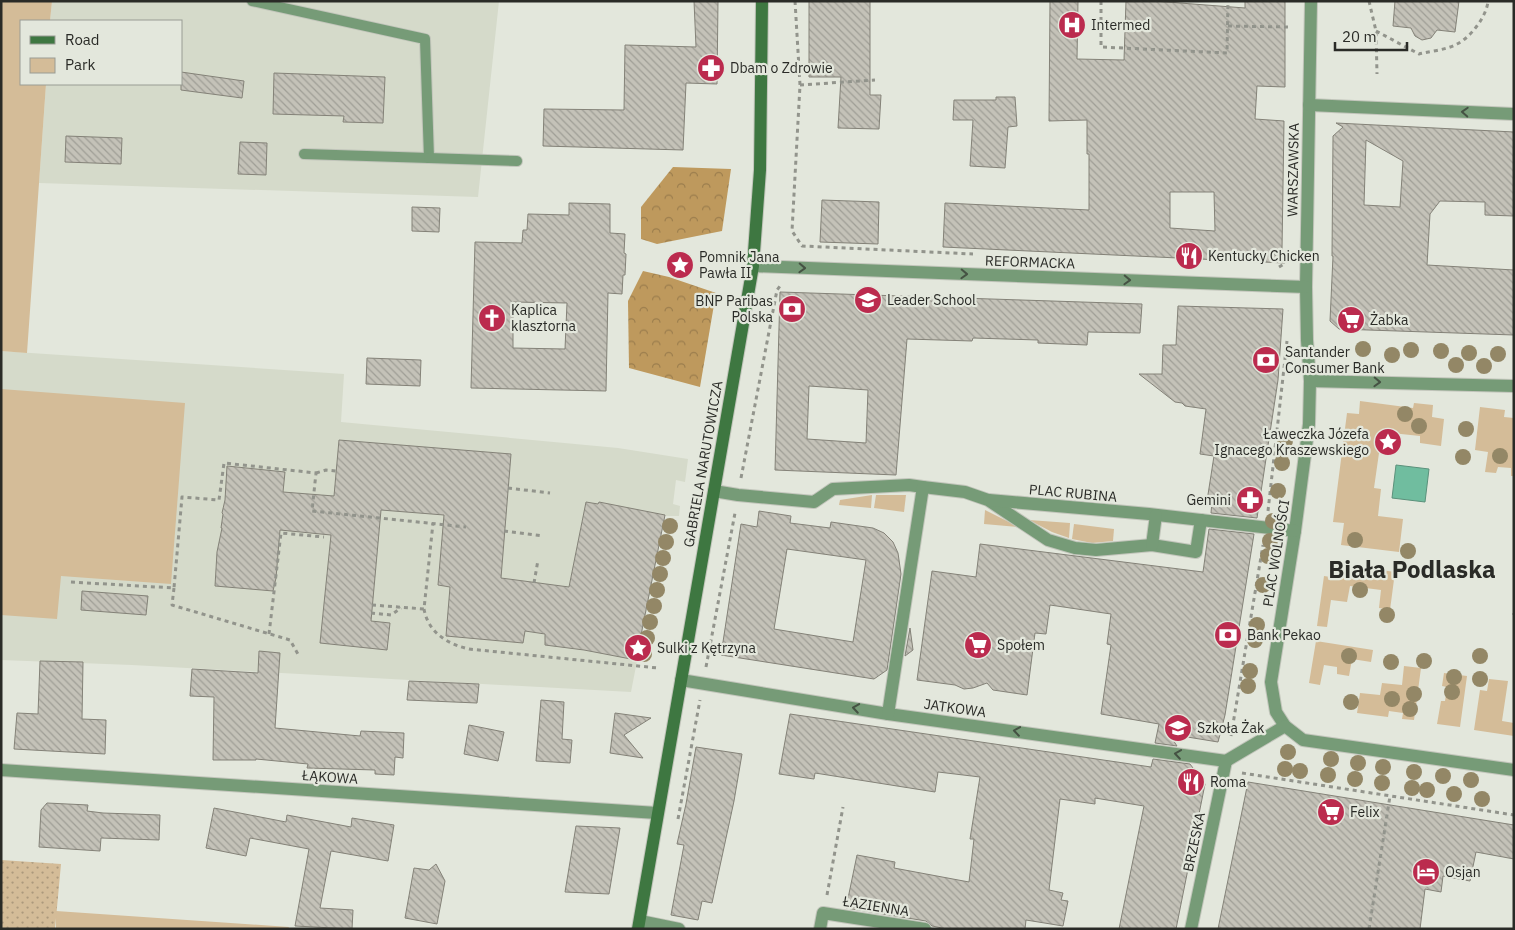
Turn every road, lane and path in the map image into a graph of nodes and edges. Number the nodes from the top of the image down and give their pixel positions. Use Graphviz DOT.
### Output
graph roads {
  1 [pos="252,1"];
  2 [pos="762,1"];
  3 [pos="795,1"];
  4 [pos="1101,1"];
  5 [pos="1228,1"];
  6 [pos="1310,1"];
  7 [pos="1369,1"];
  8 [pos="1488,1"];
  9 [pos="1228,26"];
  10 [pos="1291,28"];
  11 [pos="1376,31"];
  12 [pos="1377,74"];
  13 [pos="875,80"];
  14 [pos="800,85"];
  15 [pos="1309,105"];
  16 [pos="1514,114"];
  17 [pos="304,154"];
  18 [pos="429,158"];
  19 [pos="517,161"];
  20 [pos="802,246"];
  21 [pos="981,254"];
  22 [pos="753,266"];
  23 [pos="803,268"];
  24 [pos="782,285"];
  25 [pos="1306,287"];
  26 [pos="1307,340"];
  27 [pos="1310,381"];
  28 [pos="1514,386"];
  29 [pos="336,471"];
  30 [pos="316,473"];
  31 [pos="923,487"];
  32 [pos="508,488"];
  33 [pos="714,491"];
  34 [pos="550,493"];
  35 [pos="738,495"];
  36 [pos="988,500"];
  37 [pos="1156,515"];
  38 [pos="1200,520"];
  39 [pos="433,523"];
  40 [pos="466,527"];
  41 [pos="504,531"];
  42 [pos="1295,531"];
  43 [pos="543,536"];
  44 [pos="324,537"];
  45 [pos="1152,545"];
  46 [pos="538,560"];
  47 [pos="71,582"];
  48 [pos="534,583"];
  49 [pos="174,588"];
  50 [pos="372,605"];
  51 [pos="402,607"];
  52 [pos="424,609"];
  53 [pos="371,613"];
  54 [pos="269,634"];
  55 [pos="299,656"];
  56 [pos="658,668"];
  57 [pos="681,680"];
  58 [pos="703,684"];
  59 [pos="888,714"];
  60 [pos="1285,726"];
  61 [pos="1225,765"];
  62 [pos="1,770"];
  63 [pos="1514,770"];
  64 [pos="1390,796"];
  65 [pos="844,807"];
  66 [pos="657,814"];
  67 [pos="1514,815"];
  68 [pos="676,828"];
  69 [pos="823,913"];
  70 [pos="639,925"];
  71 [pos="679,929"];
  72 [pos="820,929"];
  73 [pos="925,929"];
  74 [pos="1191,929"];
  75 [pos="1369,929"];
  1 -- 18 [label="lane"];
  2 -- 22 [label="street, GABRIELA NARUTOWICZA"];
  3 -- 14 [label="path"];
  4 -- 9 [label="path"];
  5 -- 9 [label="path"];
  6 -- 15 [label="street, WARSZAWSKA"];
  7 -- 11 [label="path"];
  8 -- 11 [label="path"];
  9 -- 10 [label="path"];
  11 -- 12 [label="path"];
  13 -- 14 [label="path"];
  14 -- 20 [label="path"];
  16 -- 15 [label="street, one-way"];
  15 -- 25 [label="street, WARSZAWSKA"];
  17 -- 18 [label="lane"];
  18 -- 19 [label="lane"];
  20 -- 21 [label="path"];
  20 -- 23 [label="path"];
  22 -- 23 [label="street, REFORMACKA, one-way"];
  22 -- 33 [label="street, GABRIELA NARUTOWICZA"];
  23 -- 25 [label="street, REFORMACKA, one-way"];
  24 -- 35 [label="path"];
  25 -- 26 [label="street, WARSZAWSKA"];
  26 -- 27 [label="street, PLAC WOLNOŚCI"];
  27 -- 28 [label="street, one-way"];
  27 -- 42 [label="street, PLAC WOLNOŚCI"];
  29 -- 30 [label="path"];
  30 -- 39 [label="path"];
  30 -- 49 [label="path"];
  31 -- 35 [label="street, PLAC RUBINA"];
  31 -- 36 [label="street, PLAC RUBINA"];
  31 -- 59 [label="street"];
  32 -- 34 [label="path"];
  33 -- 35 [label="street, PLAC RUBINA"];
  33 -- 57 [label="street, GABRIELA NARUTOWICZA"];
  35 -- 58 [label="path"];
  36 -- 37 [label="street, PLAC RUBINA"];
  36 -- 45 [label="street, PLAC RUBINA"];
  37 -- 38 [label="street, PLAC RUBINA"];
  37 -- 45 [label="street"];
  38 -- 42 [label="street, PLAC RUBINA"];
  38 -- 45 [label="street, PLAC RUBINA"];
  39 -- 40 [label="path"];
  39 -- 52 [label="path"];
  41 -- 43 [label="path"];
  42 -- 60 [label="street, PLAC WOLNOŚCI"];
  44 -- 54 [label="path"];
  46 -- 48 [label="path"];
  47 -- 49 [label="path"];
  49 -- 54 [label="path"];
  50 -- 51 [label="path"];
  51 -- 52 [label="path"];
  51 -- 53 [label="path"];
  52 -- 56 [label="path"];
  54 -- 55 [label="path"];
  57 -- 58 [label="street, JATKOWA"];
  57 -- 66 [label="street, GABRIELA NARUTOWICZA"];
  59 -- 58 [label="street, JATKOWA, one-way"];
  58 -- 68 [label="path"];
  61 -- 59 [label="street, JATKOWA, one-way"];
  60 -- 61 [label="street"];
  60 -- 63 [label="street, PLAC WOLNOŚCI"];
  61 -- 64 [label="path"];
  61 -- 74 [label="street, BRZESKA"];
  62 -- 66 [label="street, ŁĄKOWA"];
  64 -- 67 [label="path"];
  64 -- 75 [label="path"];
  65 -- 69 [label="path"];
  66 -- 70 [label="street, GABRIELA NARUTOWICZA"];
  69 -- 72 [label="street"];
  69 -- 73 [label="street, ŁAZIENNA"];
  70 -- 71 [label="street"];
}
